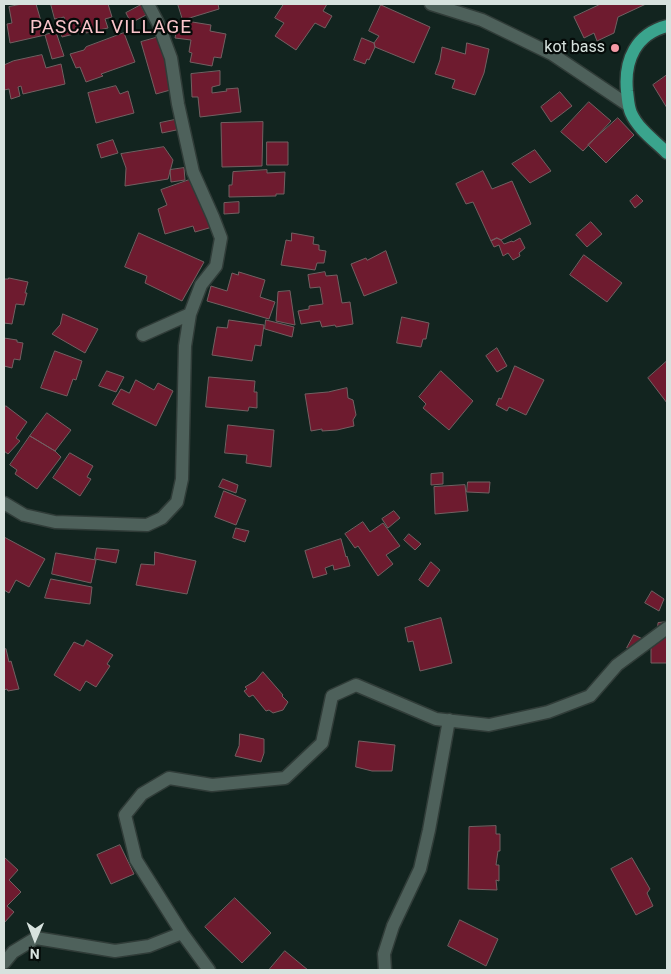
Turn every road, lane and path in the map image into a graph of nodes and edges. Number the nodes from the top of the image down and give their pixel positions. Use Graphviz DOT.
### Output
graph roads {
  1 [pos="148,4"];
  2 [pos="431,4"];
  3 [pos="667,26"];
  4 [pos="628,105"];
  5 [pos="667,153"];
  6 [pos="190,314"];
  7 [pos="143,336"];
  8 [pos="4,503"];
  9 [pos="667,628"];
  10 [pos="448,720"];
  11 [pos="182,933"];
  12 [pos="4,963"];
  13 [pos="209,970"];
  14 [pos="385,970"];
  1 -- 6 [label="street"];
  2 -- 4 [label="street"];
  3 -- 4 [label="main road"];
  4 -- 5 [label="main road"];
  6 -- 7 [label="street"];
  6 -- 8 [label="street"];
  9 -- 10 [label="street"];
  10 -- 11 [label="street"];
  10 -- 14 [label="street"];
  11 -- 12 [label="street"];
  11 -- 13 [label="street"];
}
